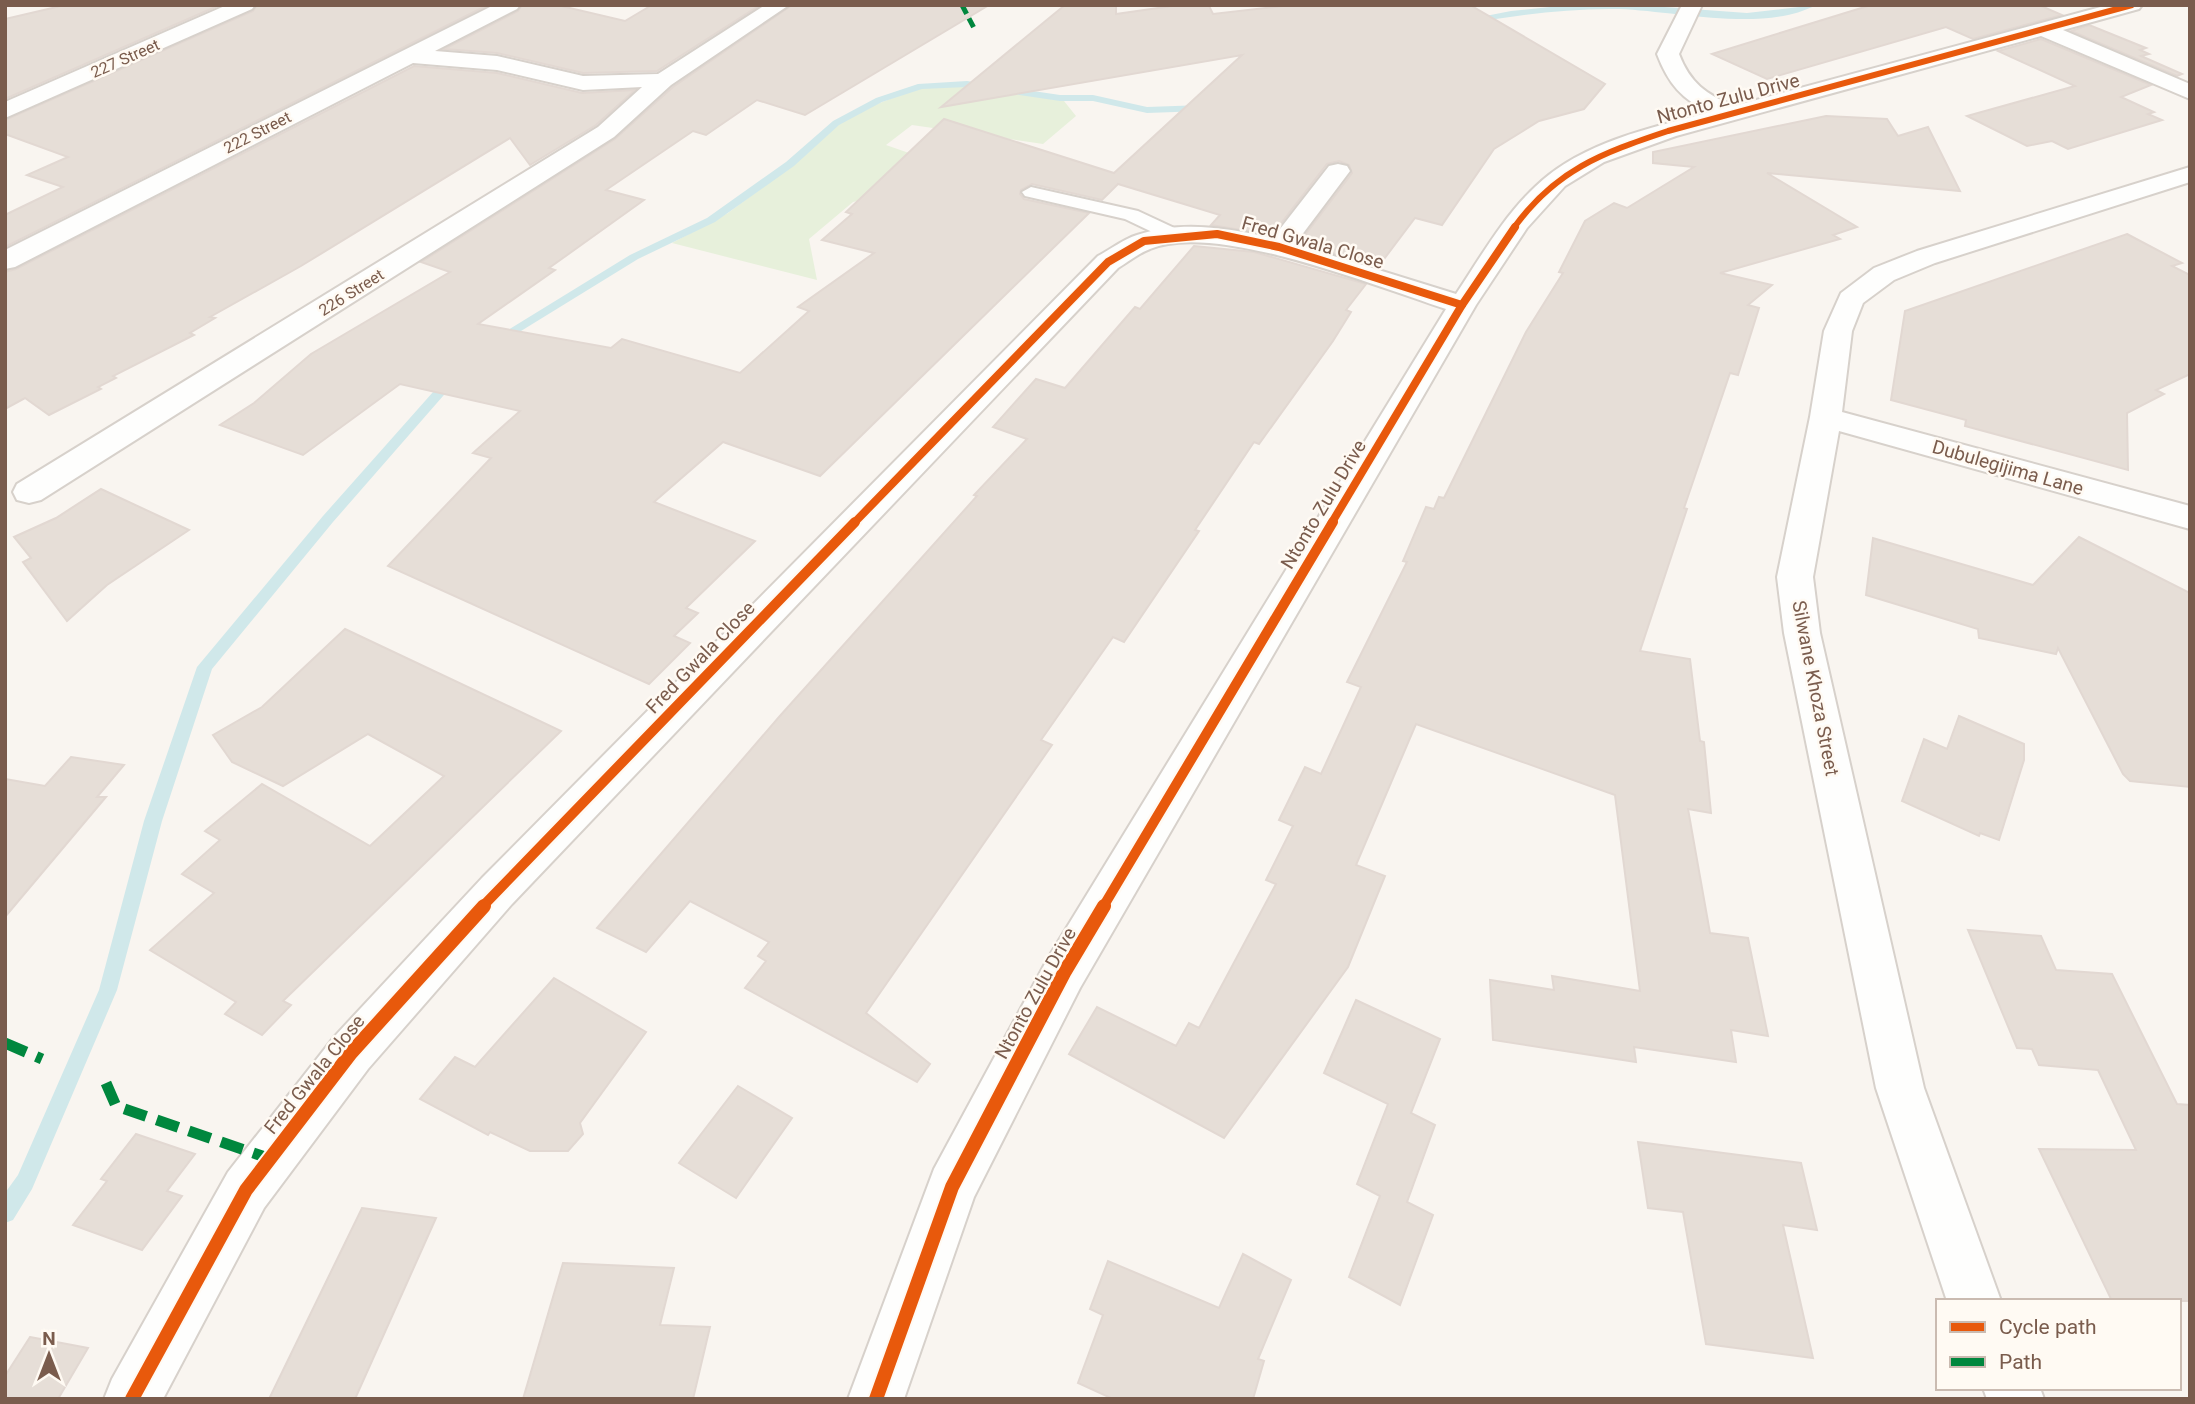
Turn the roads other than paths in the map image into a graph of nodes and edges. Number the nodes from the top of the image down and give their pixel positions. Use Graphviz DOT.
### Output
graph roads {
  1 [pos="245,5"];
  2 [pos="510,5"];
  3 [pos="779,5"];
  4 [pos="2133,5"];
  5 [pos="1688,12"];
  6 [pos="2045,30"];
  7 [pos="409,55"];
  8 [pos="663,80"];
  9 [pos="2190,92"];
  10 [pos="5,111"];
  11 [pos="1734,114"];
  12 [pos="1338,171"];
  13 [pos="2190,174"];
  14 [pos="1031,192"];
  15 [pos="1176,236"];
  16 [pos="1279,247"];
  17 [pos="5,261"];
  18 [pos="1462,305"];
  19 [pos="1826,416"];
  20 [pos="29,492"];
  21 [pos="2190,517"];
  22 [pos="1973,1299"];
  23 [pos="131,1399"];
  24 [pos="876,1399"];
  1 -- 10 [label="street, 227 Street"];
  2 -- 7 [label="street, 222 Street"];
  3 -- 8 [label="street, 226 Street"];
  4 -- 6 [label="street, Ntonto Zulu Drive"];
  5 -- 11 [label="street"];
  6 -- 9 [label="street"];
  6 -- 11 [label="street, Ntonto Zulu Drive"];
  7 -- 8 [label="street"];
  7 -- 17 [label="street, 222 Street"];
  8 -- 20 [label="street, 226 Street"];
  11 -- 18 [label="street, Ntonto Zulu Drive"];
  12 -- 16 [label="street"];
  13 -- 19 [label="street, Silwane Khoza Street"];
  14 -- 15 [label="lane"];
  15 -- 16 [label="street, Fred Gwala Close"];
  15 -- 23 [label="street, Fred Gwala Close"];
  16 -- 18 [label="street, Fred Gwala Close"];
  18 -- 24 [label="street, Ntonto Zulu Drive"];
  19 -- 21 [label="street, Dubulegijima Lane"];
  19 -- 22 [label="street, Silwane Khoza Street"];
}
